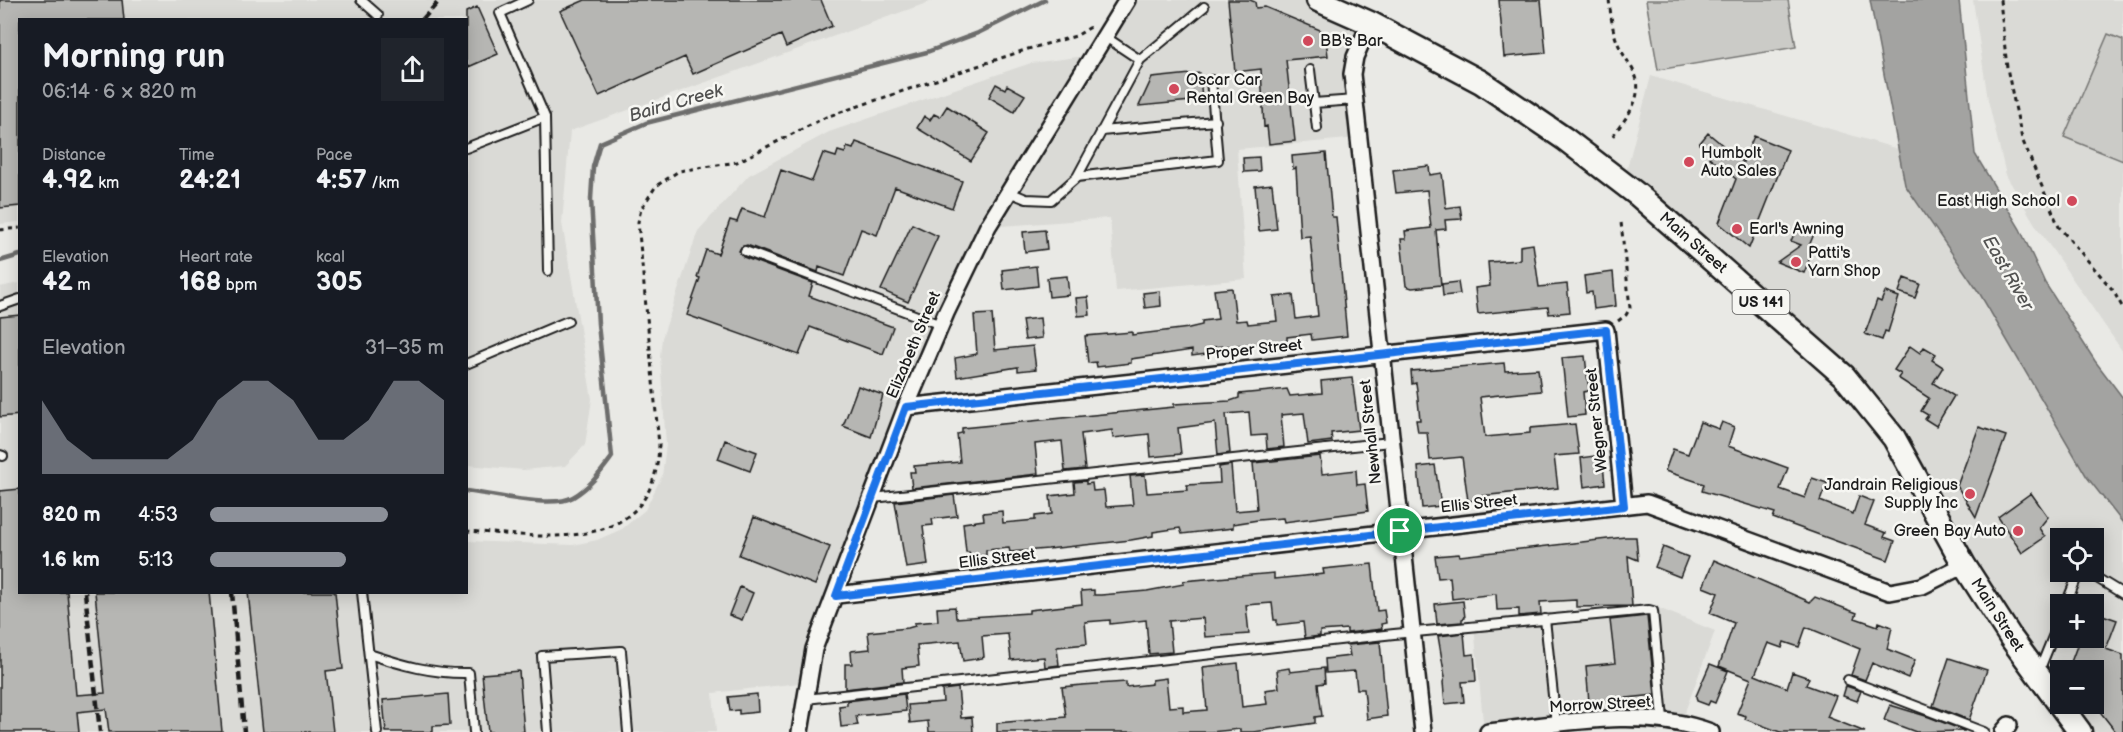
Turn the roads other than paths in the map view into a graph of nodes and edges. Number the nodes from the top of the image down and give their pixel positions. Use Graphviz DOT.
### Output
graph roads {
  1 [pos="361,0"];
  2 [pos="528,0"];
  3 [pos="1127,0"];
  4 [pos="1318,0"];
  5 [pos="1204,7"];
  6 [pos="378,15"];
  7 [pos="1370,23"];
  8 [pos="1104,36"];
  9 [pos="1140,60"];
  10 [pos="1310,70"];
  11 [pos="1211,80"];
  12 [pos="1355,100"];
  13 [pos="1314,103"];
  14 [pos="545,117"];
  15 [pos="1216,121"];
  16 [pos="1317,128"];
  17 [pos="1101,131"];
  18 [pos="468,147"];
  19 [pos="1077,177"];
  20 [pos="1010,192"];
  21 [pos="745,251"];
  22 [pos="548,271"];
  23 [pos="18,300"];
  24 [pos="0,306"];
  25 [pos="568,321"];
  26 [pos="941,325"];
  27 [pos="1611,326"];
  28 [pos="1381,354"];
  29 [pos="468,363"];
  30 [pos="906,407"];
  31 [pos="1390,442"];
  32 [pos="873,498"];
  33 [pos="1624,506"];
  34 [pos="1400,531"];
  35 [pos="1964,564"];
  36 [pos="2103,582"];
  37 [pos="362,594"];
  38 [pos="2123,594"];
  39 [pos="836,596"];
  40 [pos="1545,619"];
  41 [pos="1412,632"];
  42 [pos="2050,644"];
  43 [pos="369,654"];
  44 [pos="2037,675"];
  45 [pos="1848,680"];
  46 [pos="806,699"];
  47 [pos="1663,719"];
  48 [pos="1556,724"];
  49 [pos="377,732"];
  50 [pos="474,732"];
  51 [pos="548,732"];
  52 [pos="628,732"];
  53 [pos="800,732"];
  54 [pos="1422,732"];
  55 [pos="1488,732"];
  56 [pos="1712,732"];
  57 [pos="1984,732"];
  58 [pos="2080,732"];
  1 -- 6 [label="lane"];
  2 -- 14 [label="lane"];
  3 -- 8 [label="street, Elizabeth Street"];
  4 -- 7 [label="main road, Main Street / US 141"];
  5 -- 9 [label="lane"];
  7 -- 12 [label="street, Newhall Street"];
  7 -- 35 [label="main road, Main Street / US 141"];
  8 -- 9 [label="lane"];
  8 -- 20 [label="street, Elizabeth Street"];
  9 -- 17 [label="lane"];
  10 -- 13 [label="lane"];
  11 -- 15 [label="lane"];
  12 -- 13 [label="lane"];
  12 -- 28 [label="street, Newhall Street"];
  13 -- 16 [label="lane"];
  14 -- 18 [label="lane"];
  14 -- 22 [label="lane"];
  15 -- 17 [label="lane"];
  15 -- 19 [label="lane"];
  17 -- 19 [label="lane"];
  19 -- 20 [label="lane"];
  20 -- 26 [label="street, Elizabeth Street"];
  21 -- 26 [label="lane"];
  23 -- 24 [label="lane"];
  25 -- 29 [label="lane"];
  26 -- 30 [label="street, Elizabeth Street"];
  27 -- 28 [label="street, Proper Street"];
  27 -- 33 [label="street, Wegner Street"];
  28 -- 30 [label="street, Proper Street"];
  28 -- 31 [label="street, Newhall Street"];
  30 -- 32 [label="street, Elizabeth Street"];
  31 -- 32 [label="lane"];
  31 -- 34 [label="street, Newhall Street"];
  32 -- 39 [label="street, Elizabeth Street"];
  33 -- 34 [label="street, Ellis Street"];
  33 -- 35 [label="street, Ellis Street"];
  34 -- 39 [label="street, Ellis Street"];
  34 -- 41 [label="street, Newhall Street"];
  35 -- 44 [label="main road, Main Street / US 141"];
  36 -- 38 [label="lane"];
  37 -- 43 [label="lane"];
  39 -- 46 [label="street, Elizabeth Street"];
  40 -- 41 [label="lane"];
  40 -- 47 [label="lane"];
  40 -- 48 [label="lane"];
  41 -- 46 [label="lane"];
  41 -- 54 [label="street, Newhall Street"];
  42 -- 44 [label="lane"];
  43 -- 49 [label="lane"];
  43 -- 50 [label="lane"];
  44 -- 58 [label="main road, Main Street / US 141"];
  45 -- 57 [label="lane"];
  46 -- 53 [label="street, Elizabeth Street"];
  47 -- 48 [label="street, Morrow Street"];
  47 -- 56 [label="street, Morrow Street"];
  48 -- 55 [label="street, Morrow Street"];
  51 -- 52 [label="lane"];
}
